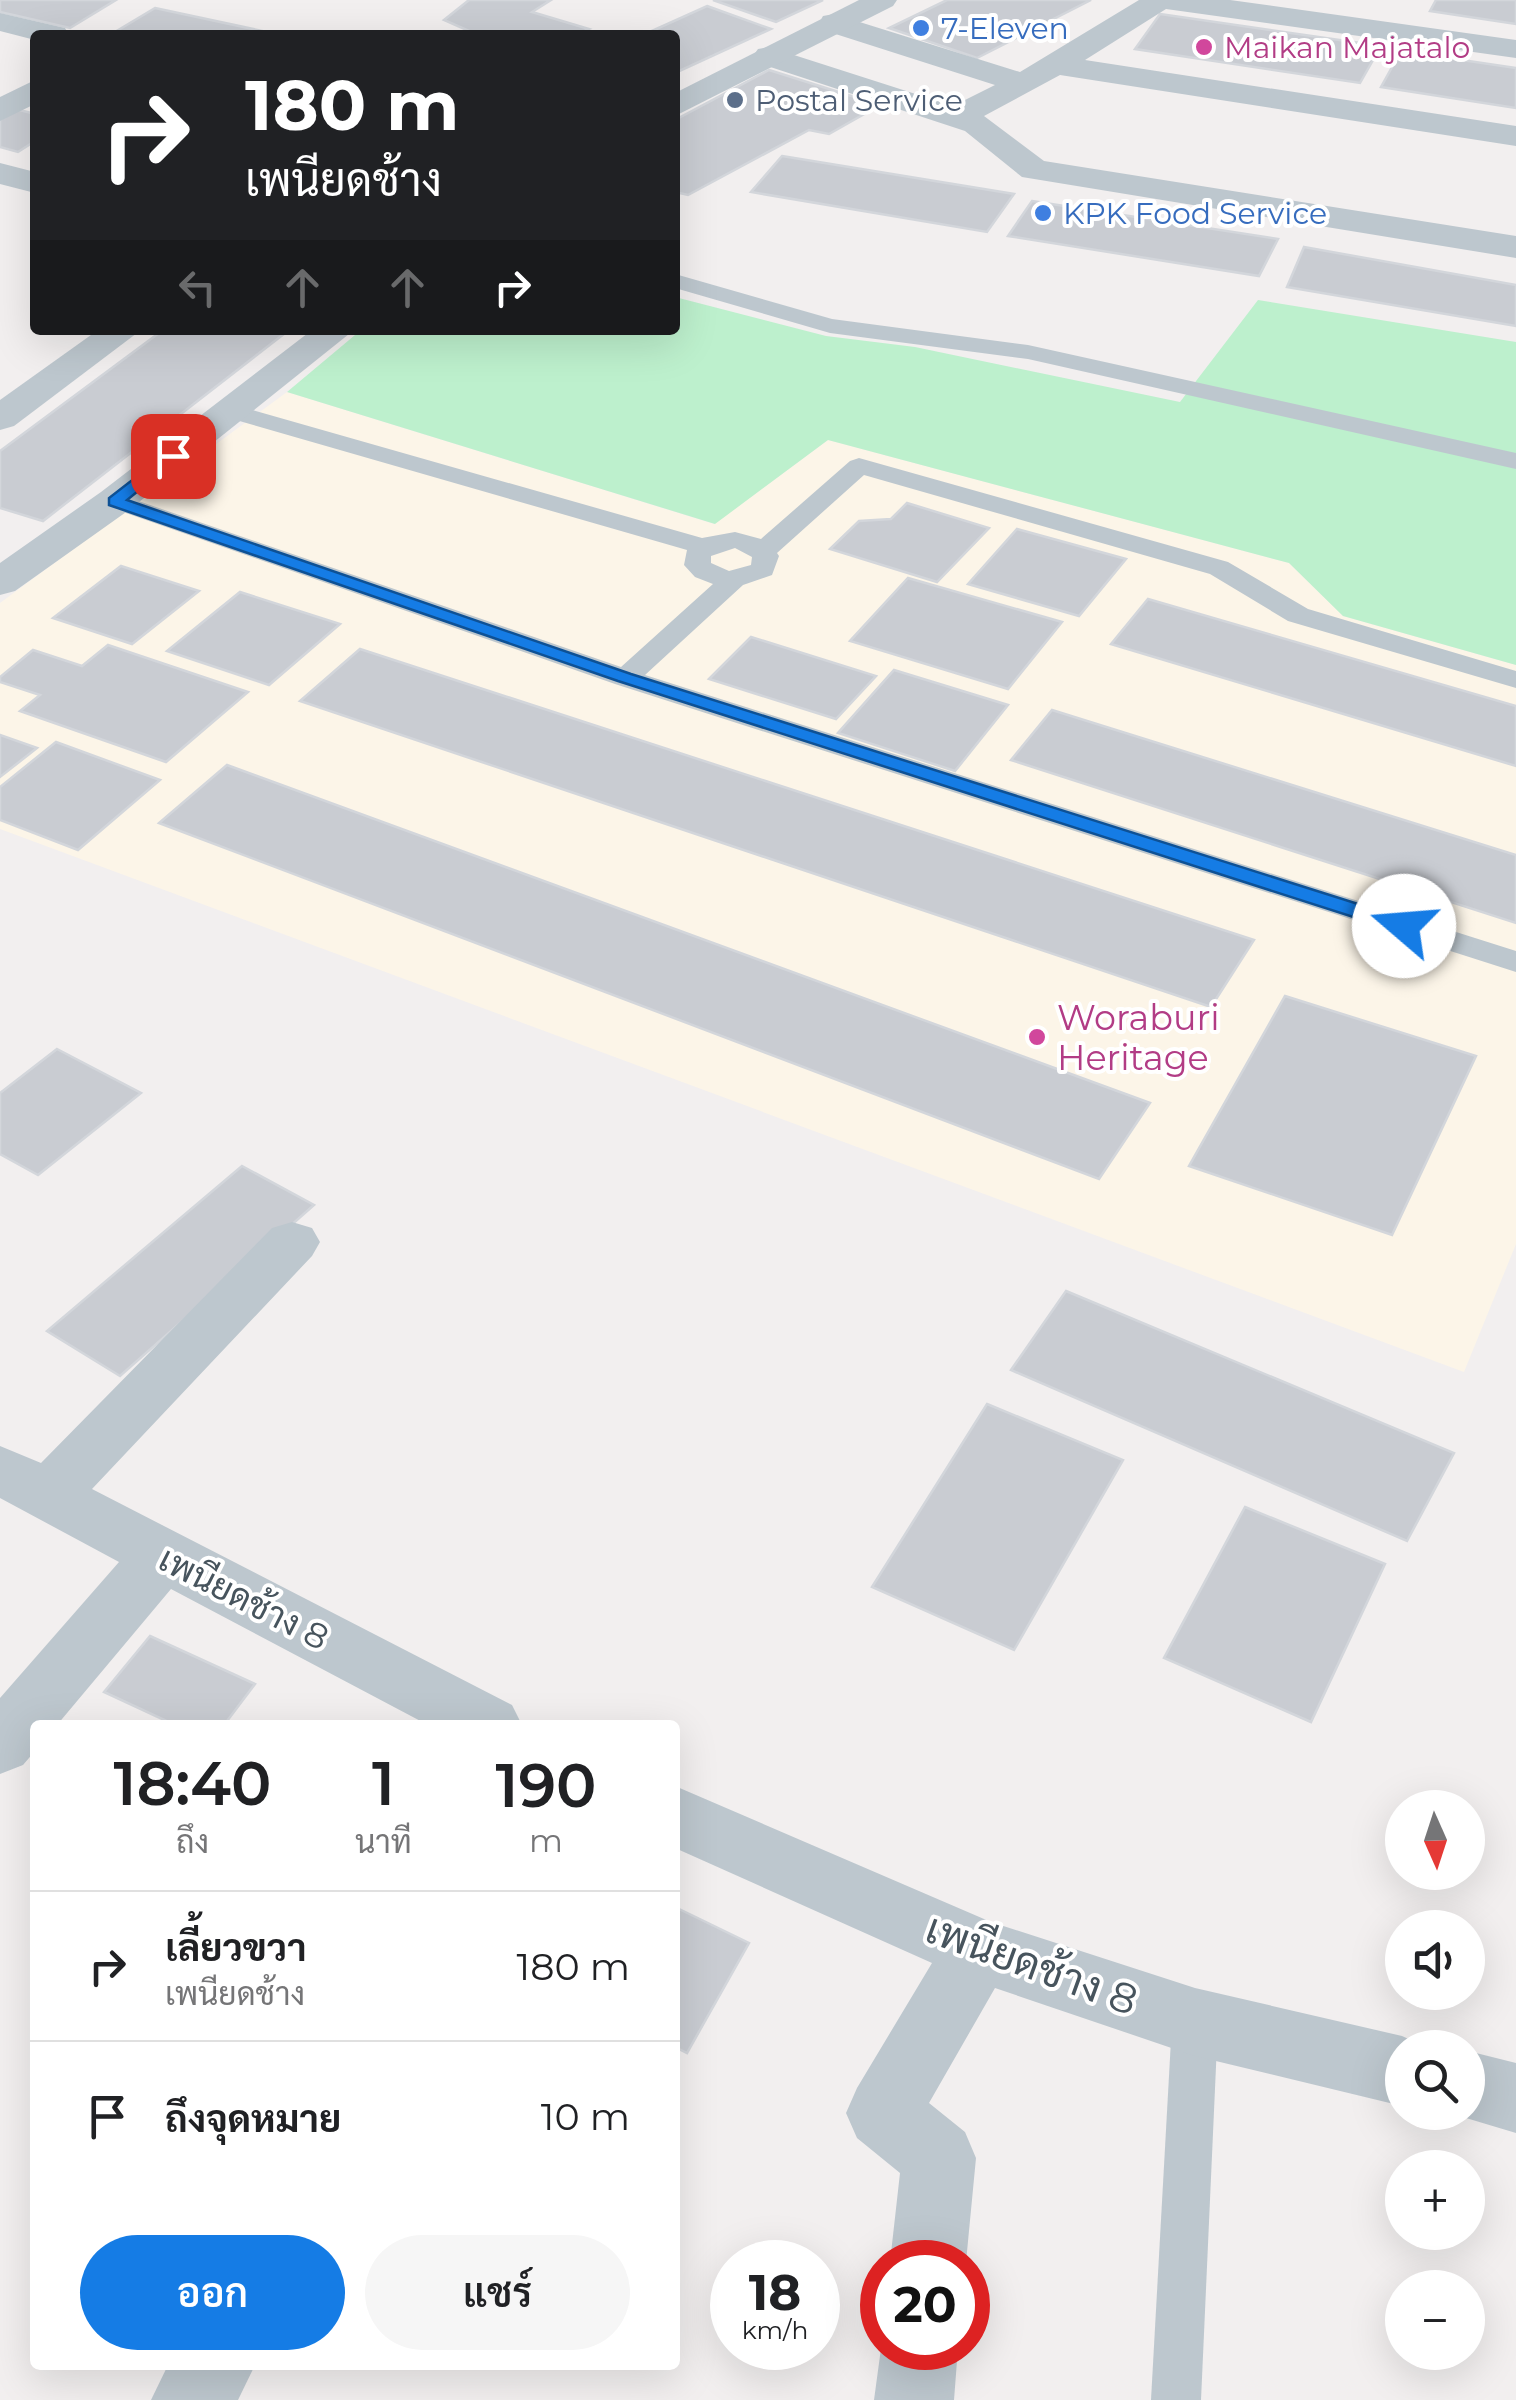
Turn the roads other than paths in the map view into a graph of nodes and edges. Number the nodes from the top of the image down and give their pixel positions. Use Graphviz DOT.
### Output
graph roads {
  1 [pos="882,0"];
  2 [pos="1162,0"];
  3 [pos="0,22"];
  4 [pos="834,22"];
  5 [pos="33,30"];
  6 [pos="1516,50"];
  7 [pos="769,56"];
  8 [pos="1052,64"];
  9 [pos="1023,84"];
  10 [pos="30,93"];
  11 [pos="680,103"];
  12 [pos="0,111"];
  13 [pos="958,116"];
  14 [pos="1516,136"];
  15 [pos="1516,247"];
  16 [pos="680,282"];
  17 [pos="115,335"];
  18 [pos="329,335"];
  19 [pos="231,411"];
  20 [pos="0,418"];
  21 [pos="1516,462"];
  22 [pos="114,501"];
  23 [pos="704,547"];
  24 [pos="762,551"];
  25 [pos="734,578"];
  26 [pos="0,582"];
  27 [pos="625,678"];
  28 [pos="1516,680"];
  29 [pos="1516,962"];
  30 [pos="292,1242"];
  31 [pos="24,1482"];
  32 [pos="162,1556"];
  33 [pos="479,1720"];
  34 [pos="0,1745"];
  35 [pos="680,1818"];
  36 [pos="979,1950"];
  37 [pos="1194,2022"];
  38 [pos="1385,2067"];
  39 [pos="1485,2090"];
  40 [pos="1516,2098"];
  41 [pos="930,2240"];
  42 [pos="211,2370"];
  43 [pos="917,2370"];
  44 [pos="192,2400"];
  45 [pos="914,2400"];
  46 [pos="1176,2400"];
  1 -- 4 [label="street"];
  2 -- 6 [label="street"];
  2 -- 8 [label="street"];
  3 -- 5 [label="street"];
  4 -- 7 [label="street"];
  4 -- 9 [label="street"];
  7 -- 11 [label="street"];
  7 -- 13 [label="street"];
  8 -- 9 [label="street"];
  8 -- 14 [label="street"];
  9 -- 13 [label="street"];
  10 -- 12 [label="street"];
  13 -- 15 [label="street"];
  16 -- 21 [label="lane"];
  17 -- 20 [label="street"];
  18 -- 19 [label="street"];
  19 -- 22 [label="street"];
  19 -- 23 [label="lane"];
  22 -- 26 [label="street"];
  22 -- 27 [label="lane"];
  23 -- 24 [label="lane"];
  23 -- 25 [label="lane"];
  24 -- 25 [label="lane"];
  24 -- 28 [label="lane"];
  25 -- 27 [label="lane"];
  27 -- 29 [label="lane"];
  30 -- 31 [label="street"];
  31 -- 32 [label="street, เพนียดช้าง 8"];
  32 -- 33 [label="street, เพนียดช้าง 8"];
  32 -- 34 [label="street"];
  35 -- 36 [label="street, เพนียดช้าง 8"];
  36 -- 37 [label="street, เพนียดช้าง 8"];
  36 -- 41 [label="street"];
  37 -- 38 [label="street, เพนียดช้าง 8"];
  37 -- 46 [label="lane"];
  39 -- 40 [label="street"];
  42 -- 44 [label="street"];
  43 -- 45 [label="street"];
}
